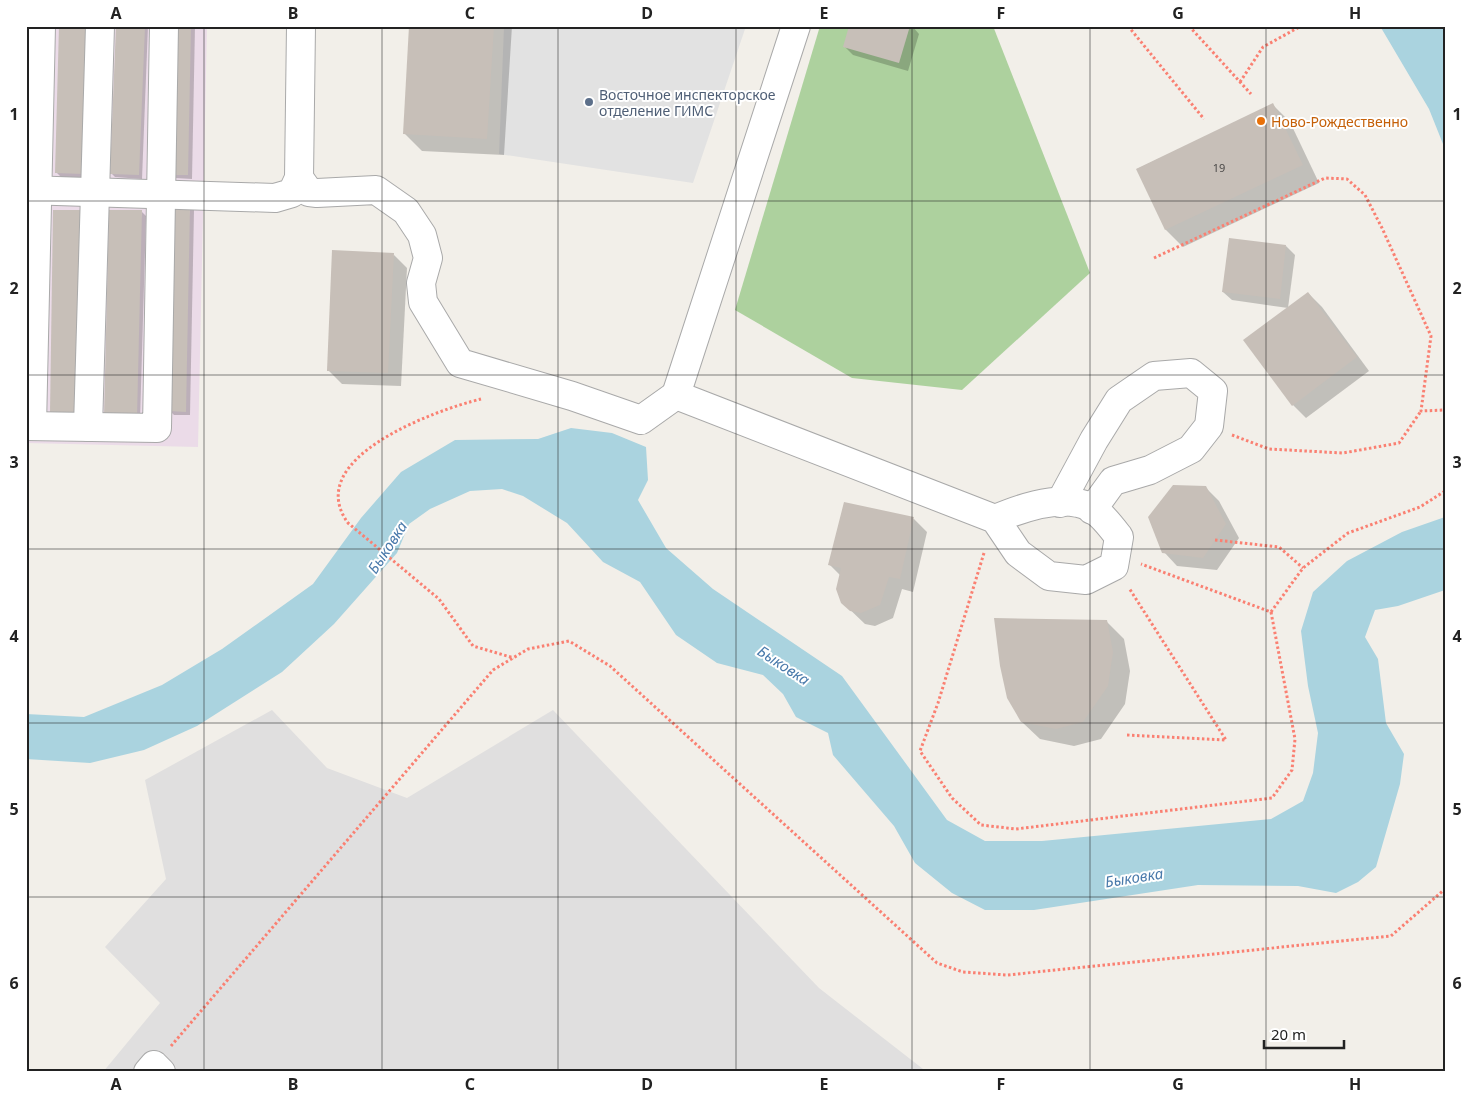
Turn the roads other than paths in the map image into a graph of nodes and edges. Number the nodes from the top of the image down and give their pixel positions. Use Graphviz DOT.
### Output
graph roads {
  1 [pos="41,26"];
  2 [pos="100,26"];
  3 [pos="164,26"];
  4 [pos="300,26"];
  5 [pos="796,26"];
  6 [pos="299,178"];
  7 [pos="32,190"];
  8 [pos="95,192"];
  9 [pos="161,194"];
  10 [pos="676,395"];
  11 [pos="29,426"];
  12 [pos="88,427"];
  13 [pos="1060,503"];
  14 [pos="1092,510"];
  15 [pos="995,519"];
  1 -- 7 [label="lane"];
  2 -- 8 [label="lane"];
  3 -- 9 [label="lane"];
  4 -- 6 [label="lane"];
  5 -- 10 [label="lane"];
  6 -- 9 [label="lane"];
  6 -- 10 [label="lane"];
  7 -- 8 [label="lane"];
  7 -- 11 [label="lane"];
  8 -- 9 [label="lane"];
  8 -- 12 [label="lane"];
  9 -- 12 [label="lane"];
  10 -- 15 [label="lane"];
  11 -- 12 [label="lane"];
  13 -- 14 [label="lane"];
  13 -- 14 [label="lane"];
  13 -- 15 [label="lane"];
  14 -- 15 [label="lane"];
}
